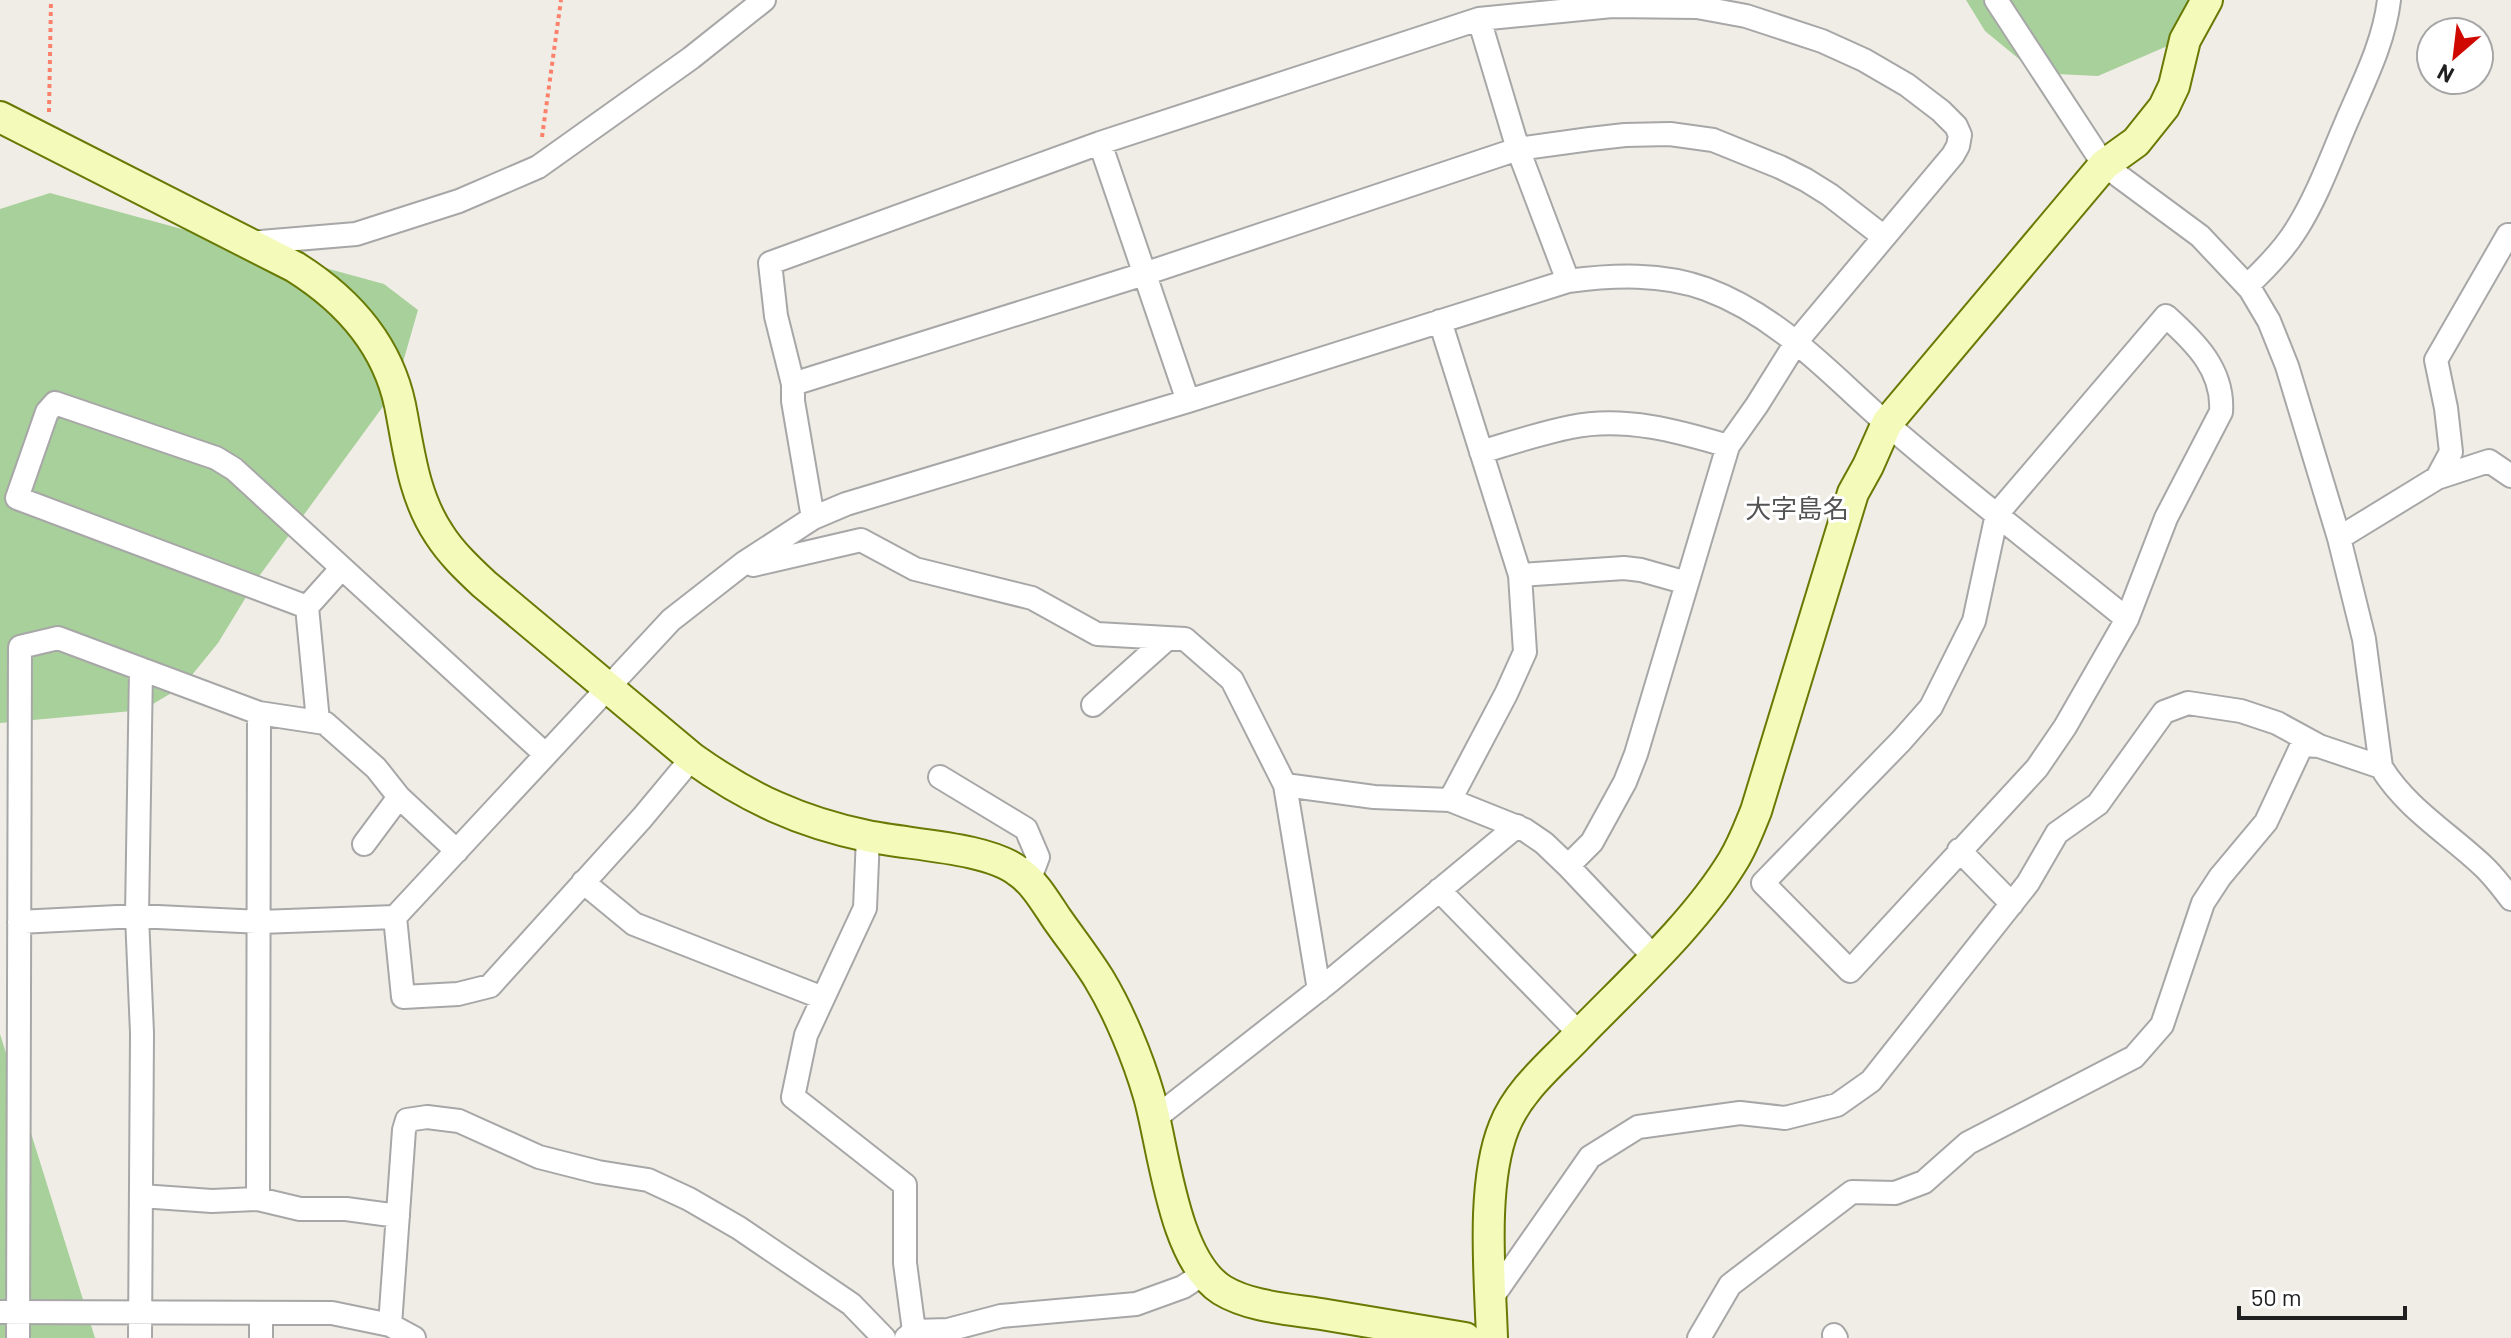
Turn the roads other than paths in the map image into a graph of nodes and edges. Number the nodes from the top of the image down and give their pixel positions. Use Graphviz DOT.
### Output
graph roads {
  1 [pos="764,0"];
  2 [pos="1996,0"];
  3 [pos="2207,0"];
  4 [pos="2389,0"];
  5 [pos="1479,19"];
  6 [pos="0,117"];
  7 [pos="1100,143"];
  8 [pos="1518,149"];
  9 [pos="2104,165"];
  10 [pos="2511,235"];
  11 [pos="1884,237"];
  12 [pos="248,243"];
  13 [pos="1144,274"];
  14 [pos="1568,281"];
  15 [pos="2247,286"];
  16 [pos="1440,321"];
  17 [pos="1797,341"];
  18 [pos="793,384"];
  19 [pos="1188,401"];
  20 [pos="1887,423"];
  21 [pos="1728,446"];
  22 [pos="1481,452"];
  23 [pos="2511,476"];
  24 [pos="2437,478"];
  25 [pos="1997,514"];
  26 [pos="813,518"];
  27 [pos="2339,538"];
  28 [pos="341,569"];
  29 [pos="734,570"];
  30 [pos="1520,575"];
  31 [pos="1687,583"];
  32 [pos="307,607"];
  33 [pos="2127,619"];
  34 [pos="1168,638"];
  35 [pos="141,669"];
  36 [pos="608,686"];
  37 [pos="1093,705"];
  38 [pos="259,713"];
  39 [pos="318,721"];
  40 [pos="2319,746"];
  41 [pos="545,754"];
  42 [pos="692,758"];
  43 [pos="2381,767"];
  44 [pos="940,777"];
  45 [pos="1285,785"];
  46 [pos="399,797"];
  47 [pos="1450,800"];
  48 [pos="1517,826"];
  49 [pos="868,837"];
  50 [pos="364,844"];
  51 [pos="1959,850"];
  52 [pos="457,851"];
  53 [pos="1568,866"];
  54 [pos="1029,881"];
  55 [pos="583,882"];
  56 [pos="1439,890"];
  57 [pos="2511,899"];
  58 [pos="2012,904"];
  59 [pos="137,916"];
  60 [pos="395,917"];
  61 [pos="19,922"];
  62 [pos="259,922"];
  63 [pos="1654,957"];
  64 [pos="1319,990"];
  65 [pos="823,998"];
  66 [pos="1580,1034"];
  67 [pos="9,1110"];
  68 [pos="1154,1119"];
  69 [pos="141,1196"];
  70 [pos="258,1199"];
  71 [pos="398,1216"];
  72 [pos="1203,1274"];
  73 [pos="1491,1299"];
  74 [pos="9,1312"];
  75 [pos="141,1313"];
  76 [pos="261,1313"];
  77 [pos="390,1325"];
  78 [pos="910,1334"];
  79 [pos="18,1338"];
  80 [pos="140,1338"];
  81 [pos="261,1338"];
  82 [pos="414,1338"];
  83 [pos="884,1338"];
  84 [pos="1465,1338"];
  85 [pos="1492,1338"];
  86 [pos="1699,1338"];
  1 -- 12 [label="street"];
  2 -- 9 [label="street"];
  3 -- 9 [label="street"];
  4 -- 15 [label="street"];
  5 -- 7 [label="street"];
  5 -- 8 [label="street"];
  5 -- 11 [label="street"];
  6 -- 12 [label="street"];
  7 -- 13 [label="street"];
  7 -- 18 [label="street"];
  8 -- 11 [label="street"];
  8 -- 13 [label="street"];
  8 -- 14 [label="street"];
  9 -- 15 [label="street"];
  9 -- 20 [label="street"];
  10 -- 24 [label="street"];
  11 -- 17 [label="street"];
  12 -- 36 [label="street"];
  13 -- 18 [label="street"];
  13 -- 19 [label="street"];
  14 -- 16 [label="street"];
  14 -- 17 [label="street"];
  15 -- 27 [label="street"];
  16 -- 19 [label="street"];
  16 -- 22 [label="street"];
  17 -- 20 [label="street"];
  17 -- 21 [label="street"];
  18 -- 26 [label="street"];
  19 -- 26 [label="street"];
  20 -- 25 [label="street"];
  20 -- 63 [label="street"];
  21 -- 22 [label="street"];
  21 -- 31 [label="street"];
  22 -- 30 [label="street"];
  23 -- 24 [label="street"];
  24 -- 27 [label="street"];
  25 -- 33 [label="street"];
  25 -- 33 [label="street"];
  25 -- 51 [label="street"];
  26 -- 29 [label="street"];
  27 -- 43 [label="street"];
  28 -- 32 [label="street"];
  28 -- 32 [label="street"];
  28 -- 41 [label="street"];
  29 -- 34 [label="street"];
  29 -- 36 [label="street"];
  30 -- 31 [label="street"];
  30 -- 47 [label="street"];
  31 -- 53 [label="street"];
  32 -- 39 [label="street"];
  33 -- 51 [label="street"];
  34 -- 37 [label="street"];
  34 -- 45 [label="street"];
  35 -- 38 [label="street"];
  35 -- 59 [label="street"];
  35 -- 61 [label="street"];
  36 -- 41 [label="street"];
  36 -- 42 [label="street"];
  38 -- 39 [label="street"];
  38 -- 62 [label="street"];
  39 -- 46 [label="street"];
  40 -- 43 [label="street"];
  40 -- 58 [label="street"];
  40 -- 86 [label="street"];
  41 -- 52 [label="street"];
  42 -- 49 [label="street"];
  42 -- 55 [label="street"];
  43 -- 57 [label="street"];
  44 -- 54 [label="street"];
  45 -- 47 [label="street"];
  45 -- 64 [label="street"];
  46 -- 50 [label="street"];
  46 -- 52 [label="street"];
  47 -- 48 [label="street"];
  48 -- 53 [label="street"];
  48 -- 56 [label="street"];
  49 -- 54 [label="street"];
  49 -- 65 [label="street"];
  51 -- 58 [label="street"];
  52 -- 60 [label="street"];
  53 -- 63 [label="street"];
  54 -- 68 [label="street"];
  55 -- 60 [label="street"];
  55 -- 65 [label="street"];
  56 -- 64 [label="street"];
  56 -- 66 [label="street"];
  58 -- 73 [label="street"];
  59 -- 61 [label="street"];
  59 -- 62 [label="street"];
  59 -- 69 [label="street"];
  60 -- 62 [label="street"];
  61 -- 67 [label="street"];
  62 -- 70 [label="street"];
  63 -- 66 [label="street"];
  64 -- 68 [label="street"];
  65 -- 78 [label="street"];
  66 -- 73 [label="street"];
  67 -- 74 [label="street"];
  68 -- 72 [label="street"];
  69 -- 70 [label="street"];
  69 -- 75 [label="street"];
  70 -- 71 [label="street"];
  71 -- 77 [label="street"];
  71 -- 83 [label="street"];
  72 -- 78 [label="street"];
  72 -- 84 [label="street"];
  73 -- 85 [label="street"];
  74 -- 75 [label="street"];
  74 -- 79 [label="street"];
  75 -- 76 [label="street"];
  75 -- 80 [label="street"];
  76 -- 77 [label="street"];
  76 -- 81 [label="street"];
  77 -- 82 [label="street"];
}
